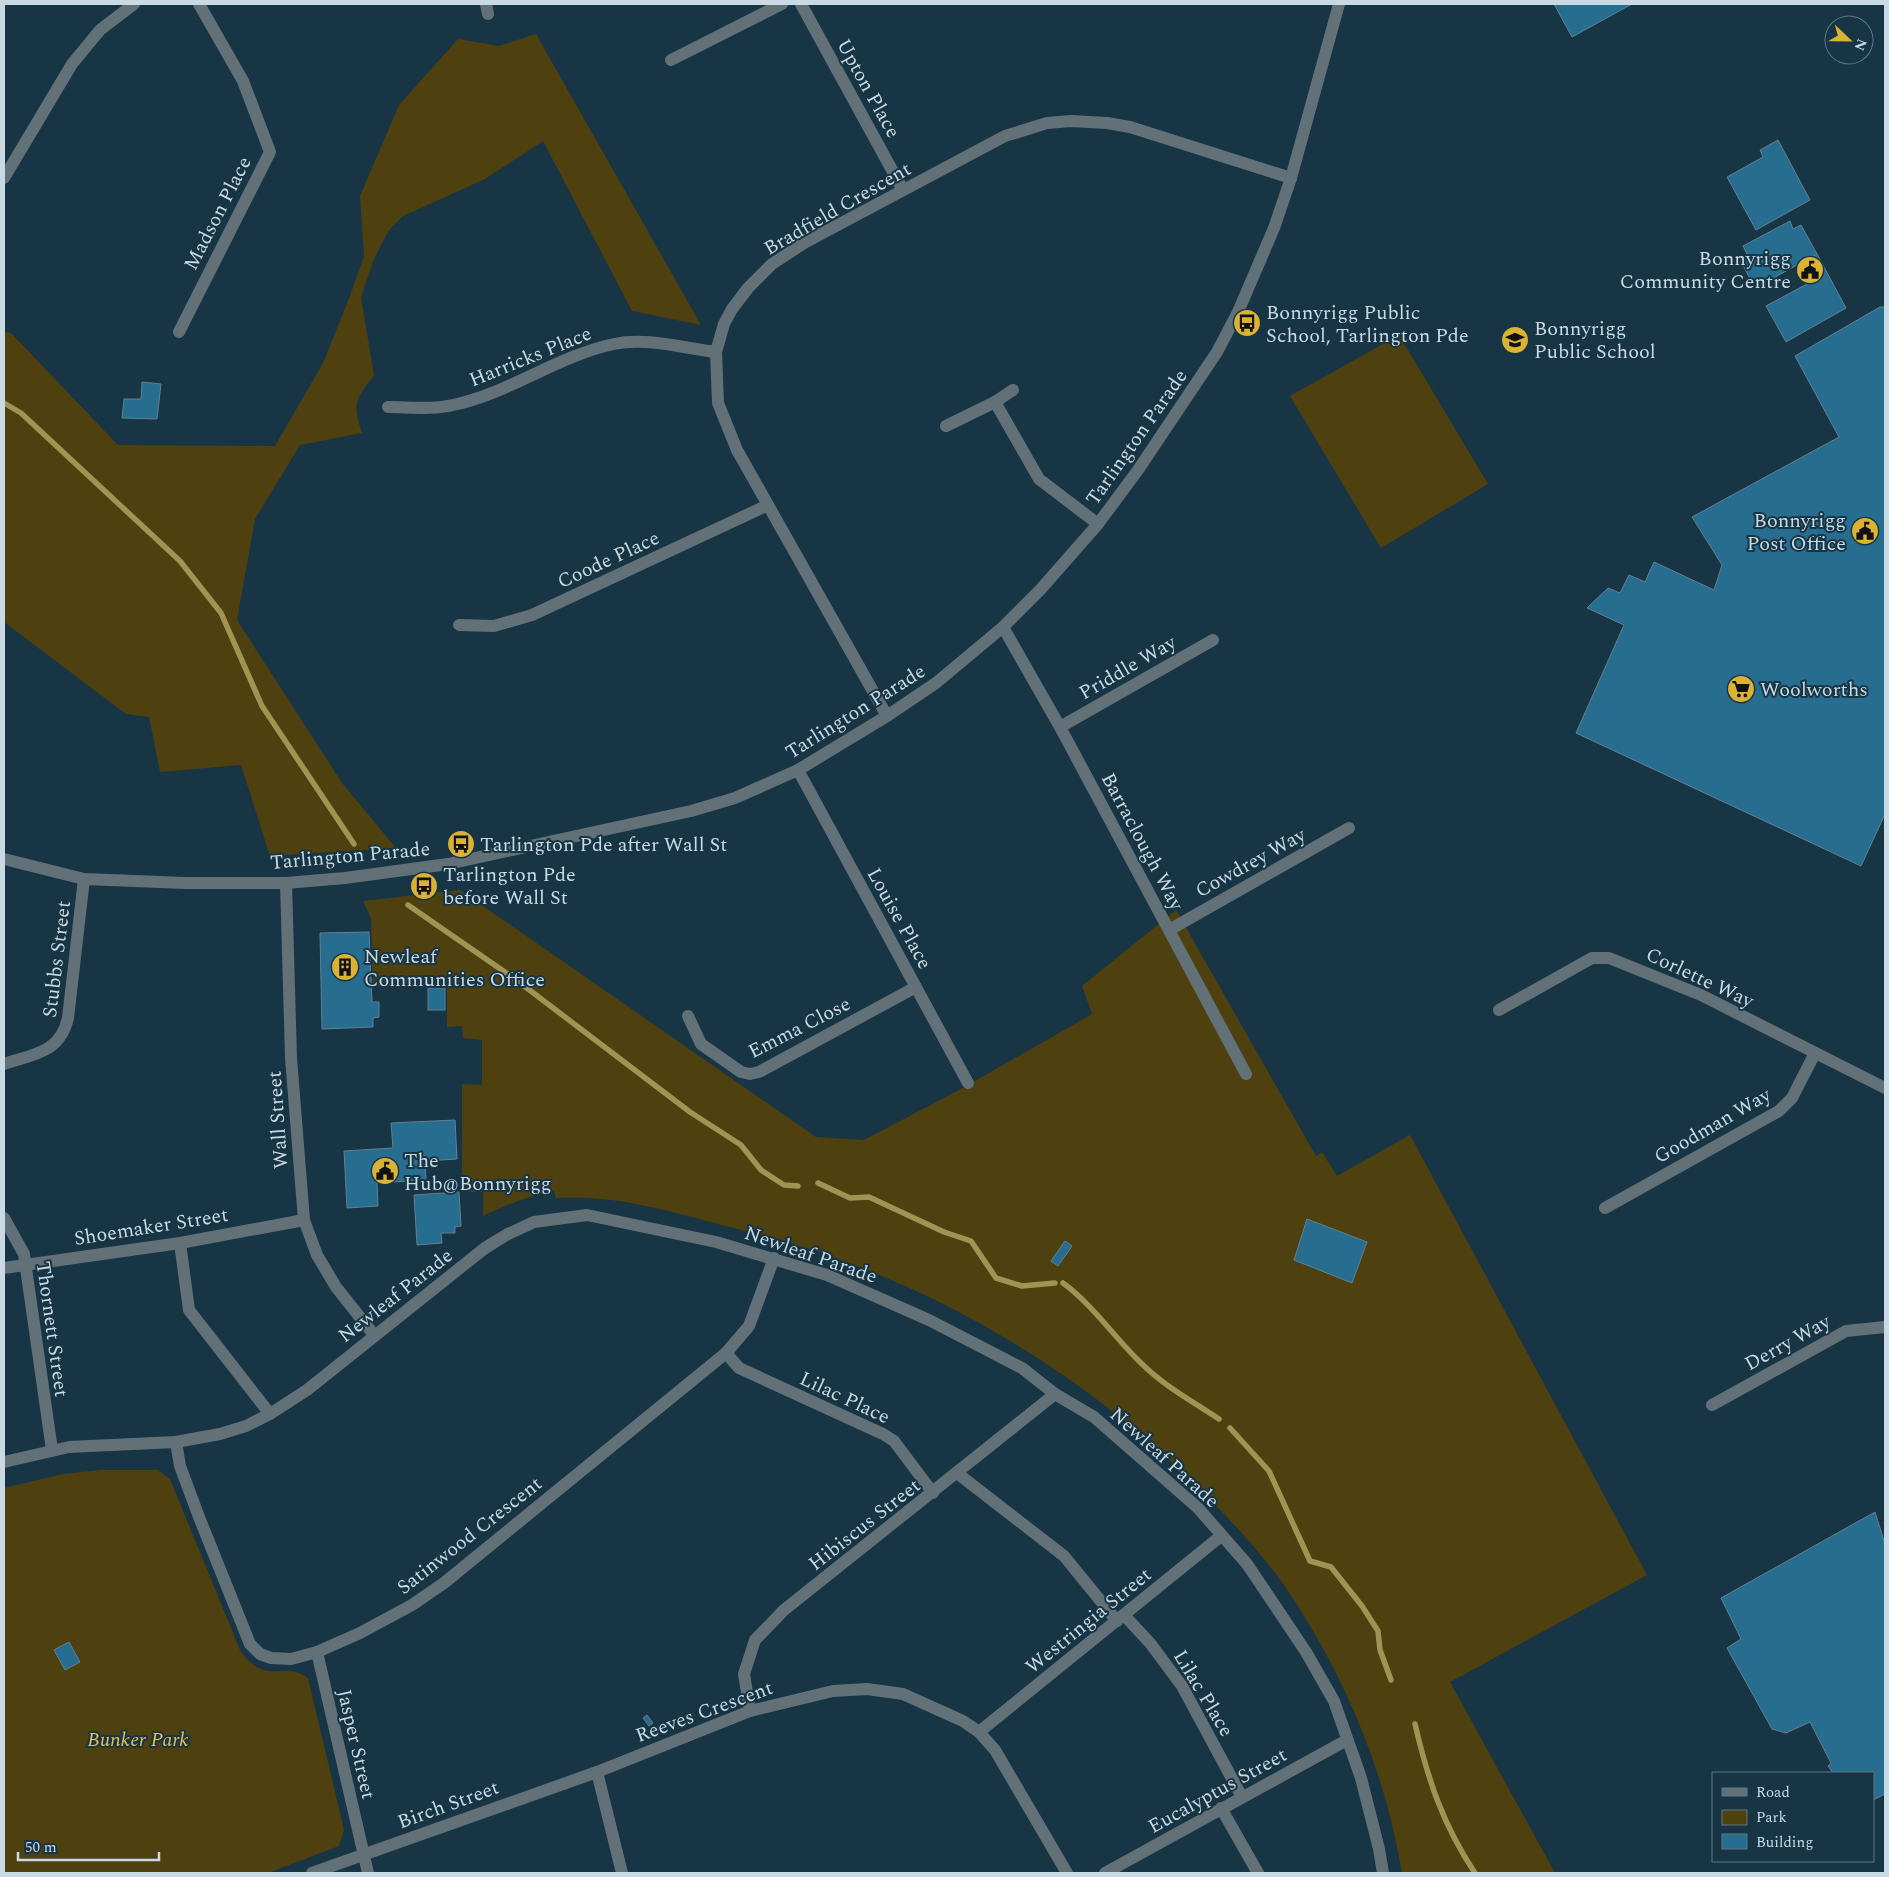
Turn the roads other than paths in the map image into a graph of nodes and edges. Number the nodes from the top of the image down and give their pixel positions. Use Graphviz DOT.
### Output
graph roads {
  1 [pos="134,4"];
  2 [pos="199,4"];
  3 [pos="782,4"];
  4 [pos="801,4"];
  5 [pos="1339,4"];
  6 [pos="671,60"];
  7 [pos="4,178"];
  8 [pos="1291,178"];
  9 [pos="903,190"];
  10 [pos="179,332"];
  11 [pos="716,352"];
  12 [pos="1013,390"];
  13 [pos="995,402"];
  14 [pos="388,407"];
  15 [pos="946,426"];
  16 [pos="768,505"];
  17 [pos="1098,524"];
  18 [pos="459,625"];
  19 [pos="1003,628"];
  20 [pos="1213,640"];
  21 [pos="887,716"];
  22 [pos="1060,727"];
  23 [pos="798,770"];
  24 [pos="1349,828"];
  25 [pos="4,859"];
  26 [pos="84,879"];
  27 [pos="286,883"];
  28 [pos="1169,930"];
  29 [pos="916,987"];
  30 [pos="1499,1010"];
  31 [pos="688,1016"];
  32 [pos="1815,1053"];
  33 [pos="4,1064"];
  34 [pos="1246,1074"];
  35 [pos="968,1083"];
  36 [pos="1885,1088"];
  37 [pos="1605,1208"];
  38 [pos="4,1218"];
  39 [pos="304,1220"];
  40 [pos="180,1242"];
  41 [pos="774,1258"];
  42 [pos="25,1265"];
  43 [pos="4,1268"];
  44 [pos="1885,1327"];
  45 [pos="374,1335"];
  46 [pos="726,1353"];
  47 [pos="1055,1394"];
  48 [pos="1712,1405"];
  49 [pos="270,1414"];
  50 [pos="176,1442"];
  51 [pos="52,1450"];
  52 [pos="4,1462"];
  53 [pos="957,1473"];
  54 [pos="933,1493"];
  55 [pos="1221,1536"];
  56 [pos="1120,1619"];
  57 [pos="317,1652"];
  58 [pos="750,1711"];
  59 [pos="979,1732"];
  60 [pos="1347,1740"];
  61 [pos="597,1772"];
  62 [pos="1242,1797"];
  63 [pos="1221,1808"];
  64 [pos="363,1854"];
  65 [pos="312,1873"];
  66 [pos="368,1873"];
  67 [pos="622,1873"];
  68 [pos="1067,1873"];
  69 [pos="1105,1873"];
  70 [pos="1258,1873"];
  71 [pos="1383,1873"];
  1 -- 7 [label="street"];
  2 -- 10 [label="street, Madson Place"];
  3 -- 6 [label="street"];
  4 -- 9 [label="street, Upton Place"];
  5 -- 8 [label="street, Tarlington Parade"];
  8 -- 9 [label="street, Bradfield Crescent"];
  8 -- 17 [label="street, Tarlington Parade"];
  9 -- 11 [label="street, Bradfield Crescent"];
  11 -- 14 [label="street, Harricks Place"];
  11 -- 16 [label="street, Bradfield Crescent"];
  12 -- 13 [label="street"];
  13 -- 15 [label="street"];
  13 -- 17 [label="street"];
  16 -- 18 [label="street, Coode Place"];
  16 -- 21 [label="street, Bradfield Crescent"];
  17 -- 19 [label="street, Tarlington Parade"];
  19 -- 21 [label="street, Tarlington Parade"];
  19 -- 22 [label="street, Barraclough Way"];
  20 -- 22 [label="street, Priddle Way"];
  21 -- 23 [label="street, Tarlington Parade"];
  22 -- 28 [label="street, Barraclough Way"];
  23 -- 27 [label="street, Tarlington Parade"];
  23 -- 29 [label="street, Louise Place"];
  24 -- 28 [label="street, Cowdrey Way"];
  25 -- 26 [label="street, Tarlington Parade"];
  26 -- 27 [label="street, Tarlington Parade"];
  26 -- 33 [label="street, Stubbs Street"];
  27 -- 39 [label="street, Wall Street"];
  28 -- 34 [label="street, Barraclough Way"];
  29 -- 31 [label="street, Emma Close"];
  29 -- 35 [label="street, Louise Place"];
  30 -- 32 [label="street, Corlette Way"];
  32 -- 36 [label="street, Corlette Way"];
  32 -- 37 [label="street, Goodman Way"];
  38 -- 42 [label="street, Thornett Street"];
  39 -- 40 [label="street, Shoemaker Street"];
  39 -- 45 [label="street, Wall Street"];
  40 -- 42 [label="street, Shoemaker Street"];
  40 -- 49 [label="street"];
  41 -- 45 [label="street, Newleaf Parade"];
  41 -- 46 [label="street, Satinwood Crescent"];
  41 -- 47 [label="street, Newleaf Parade"];
  42 -- 43 [label="street, Shoemaker Street"];
  42 -- 51 [label="street, Thornett Street"];
  44 -- 48 [label="street, Derry Way"];
  45 -- 49 [label="street, Newleaf Parade"];
  46 -- 54 [label="street, Lilac Place"];
  46 -- 57 [label="street, Satinwood Crescent"];
  47 -- 53 [label="street, Hibiscus Street"];
  47 -- 55 [label="street, Newleaf Parade"];
  49 -- 50 [label="street, Newleaf Parade"];
  50 -- 51 [label="street, Newleaf Parade"];
  50 -- 57 [label="street, Satinwood Crescent"];
  51 -- 52 [label="street, Newleaf Parade"];
  53 -- 54 [label="street, Hibiscus Street"];
  53 -- 56 [label="street, Lilac Place"];
  54 -- 58 [label="street, Hibiscus Street"];
  55 -- 56 [label="street, Westringia Street"];
  55 -- 60 [label="street, Newleaf Parade"];
  56 -- 59 [label="street, Westringia Street"];
  56 -- 62 [label="street, Lilac Place"];
  57 -- 64 [label="street, Jasper Street"];
  58 -- 59 [label="street, Reeves Crescent"];
  58 -- 61 [label="street, Reeves Crescent"];
  59 -- 68 [label="street, Reeves Crescent"];
  60 -- 62 [label="street, Eucalyptus Street"];
  60 -- 71 [label="street, Newleaf Parade"];
  61 -- 64 [label="street, Birch Street"];
  61 -- 67 [label="street"];
  62 -- 63 [label="street, Eucalyptus Street"];
  63 -- 69 [label="street, Eucalyptus Street"];
  63 -- 70 [label="street"];
  64 -- 65 [label="street, Birch Street"];
  64 -- 66 [label="street, Jasper Street"];
}
